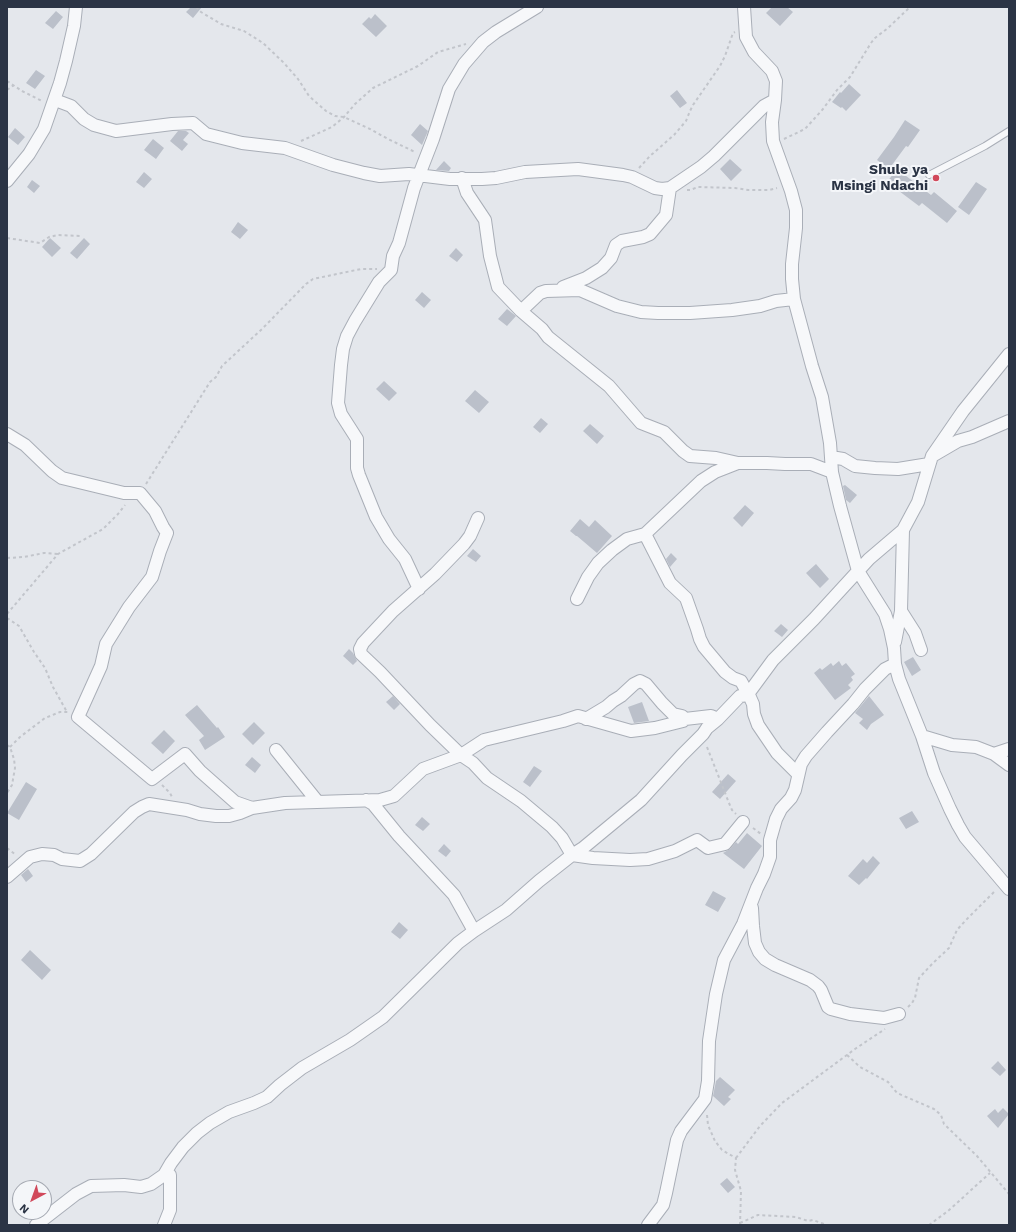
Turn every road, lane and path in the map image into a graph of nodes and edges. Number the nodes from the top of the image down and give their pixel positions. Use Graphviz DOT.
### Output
graph roads {
  1 [pos="76,7"];
  2 [pos="196,7"];
  3 [pos="537,7"];
  4 [pos="744,7"];
  5 [pos="910,7"];
  6 [pos="745,30"];
  7 [pos="482,42"];
  8 [pos="7,81"];
  9 [pos="14,85"];
  10 [pos="7,90"];
  11 [pos="775,100"];
  12 [pos="54,102"];
  13 [pos="344,117"];
  14 [pos="1009,131"];
  15 [pos="773,141"];
  16 [pos="285,148"];
  17 [pos="426,156"];
  18 [pos="419,174"];
  19 [pos="929,175"];
  20 [pos="632,177"];
  21 [pos="462,178"];
  22 [pos="7,181"];
  23 [pos="670,188"];
  24 [pos="791,190"];
  25 [pos="82,236"];
  26 [pos="7,238"];
  27 [pos="391,270"];
  28 [pos="554,290"];
  29 [pos="794,299"];
  30 [pos="521,311"];
  31 [pos="1009,354"];
  32 [pos="1009,421"];
  33 [pos="7,434"];
  34 [pos="831,457"];
  35 [pos="930,460"];
  36 [pos="738,463"];
  37 [pos="832,472"];
  38 [pos="140,493"];
  39 [pos="478,518"];
  40 [pos="903,530"];
  41 [pos="645,534"];
  42 [pos="58,554"];
  43 [pos="7,558"];
  44 [pos="858,571"];
  45 [pos="419,589"];
  46 [pos="577,599"];
  47 [pos="901,611"];
  48 [pos="7,614"];
  49 [pos="7,618"];
  50 [pos="894,648"];
  51 [pos="921,650"];
  52 [pos="895,664"];
  53 [pos="744,695"];
  54 [pos="67,712"];
  55 [pos="586,719"];
  56 [pos="685,719"];
  57 [pos="718,719"];
  58 [pos="703,734"];
  59 [pos="922,736"];
  60 [pos="7,745"];
  61 [pos="276,750"];
  62 [pos="1009,750"];
  63 [pos="994,754"];
  64 [pos="461,755"];
  65 [pos="1009,765"];
  66 [pos="798,774"];
  67 [pos="7,793"];
  68 [pos="366,800"];
  69 [pos="317,802"];
  70 [pos="252,808"];
  71 [pos="743,822"];
  72 [pos="770,840"];
  73 [pos="572,855"];
  74 [pos="7,877"];
  75 [pos="1009,889"];
  76 [pos="752,901"];
  77 [pos="474,931"];
  78 [pos="900,1014"];
  79 [pos="847,1055"];
  80 [pos="705,1099"];
  81 [pos="991,1172"];
  82 [pos="164,1175"];
  83 [pos="1009,1194"];
  84 [pos="740,1224"];
  85 [pos="36,1225"];
  86 [pos="164,1225"];
  87 [pos="648,1225"];
  88 [pos="828,1225"];
  89 [pos="929,1225"];
  1 -- 12 [label="street"];
  2 -- 13 [label="path"];
  3 -- 7 [label="street"];
  4 -- 6 [label="street"];
  5 -- 15 [label="path"];
  6 -- 11 [label="street"];
  6 -- 20 [label="path"];
  7 -- 13 [label="path"];
  7 -- 17 [label="street"];
  8 -- 9 [label="path"];
  9 -- 10 [label="path"];
  9 -- 12 [label="path"];
  11 -- 15 [label="street"];
  11 -- 23 [label="street"];
  12 -- 16 [label="street"];
  12 -- 22 [label="street"];
  13 -- 16 [label="path"];
  13 -- 17 [label="path"];
  14 -- 19 [label="lane"];
  15 -- 24 [label="street"];
  16 -- 18 [label="street"];
  17 -- 18 [label="street"];
  18 -- 21 [label="street"];
  18 -- 27 [label="street"];
  20 -- 21 [label="street"];
  20 -- 23 [label="street"];
  21 -- 30 [label="street"];
  23 -- 24 [label="path"];
  23 -- 28 [label="street"];
  24 -- 29 [label="street"];
  25 -- 26 [label="path"];
  27 -- 38 [label="path"];
  27 -- 45 [label="street"];
  28 -- 29 [label="street"];
  28 -- 30 [label="street"];
  29 -- 34 [label="street"];
  30 -- 36 [label="street"];
  31 -- 35 [label="street"];
  32 -- 35 [label="street"];
  33 -- 38 [label="street"];
  34 -- 35 [label="street"];
  34 -- 37 [label="street"];
  35 -- 40 [label="street"];
  36 -- 37 [label="street"];
  36 -- 41 [label="street"];
  37 -- 44 [label="street"];
  38 -- 42 [label="path"];
  38 -- 70 [label="street"];
  39 -- 45 [label="street"];
  40 -- 44 [label="street"];
  40 -- 47 [label="street"];
  41 -- 46 [label="street"];
  41 -- 53 [label="street"];
  42 -- 43 [label="path"];
  42 -- 48 [label="path"];
  44 -- 50 [label="street"];
  44 -- 53 [label="street"];
  45 -- 64 [label="street"];
  47 -- 50 [label="street"];
  47 -- 51 [label="street"];
  49 -- 54 [label="path"];
  50 -- 52 [label="street"];
  52 -- 59 [label="street"];
  52 -- 66 [label="street"];
  53 -- 57 [label="street"];
  53 -- 66 [label="street"];
  55 -- 56 [label="street"];
  55 -- 56 [label="street"];
  55 -- 64 [label="street"];
  56 -- 57 [label="street"];
  57 -- 58 [label="street"];
  58 -- 71 [label="path"];
  58 -- 73 [label="street"];
  59 -- 63 [label="street"];
  59 -- 75 [label="street"];
  60 -- 67 [label="path"];
  61 -- 69 [label="street"];
  62 -- 63 [label="street"];
  63 -- 65 [label="street"];
  64 -- 68 [label="street"];
  64 -- 73 [label="street"];
  66 -- 72 [label="street"];
  68 -- 69 [label="street"];
  68 -- 77 [label="street"];
  69 -- 70 [label="street"];
  70 -- 74 [label="street"];
  71 -- 72 [label="path"];
  71 -- 73 [label="street"];
  72 -- 76 [label="street"];
  73 -- 77 [label="street"];
  76 -- 78 [label="street"];
  76 -- 80 [label="street"];
  77 -- 82 [label="street"];
  79 -- 81 [label="path"];
  80 -- 84 [label="path"];
  80 -- 87 [label="street"];
  81 -- 83 [label="path"];
  81 -- 89 [label="path"];
  82 -- 85 [label="street"];
  82 -- 86 [label="street"];
  84 -- 88 [label="path"];
}
